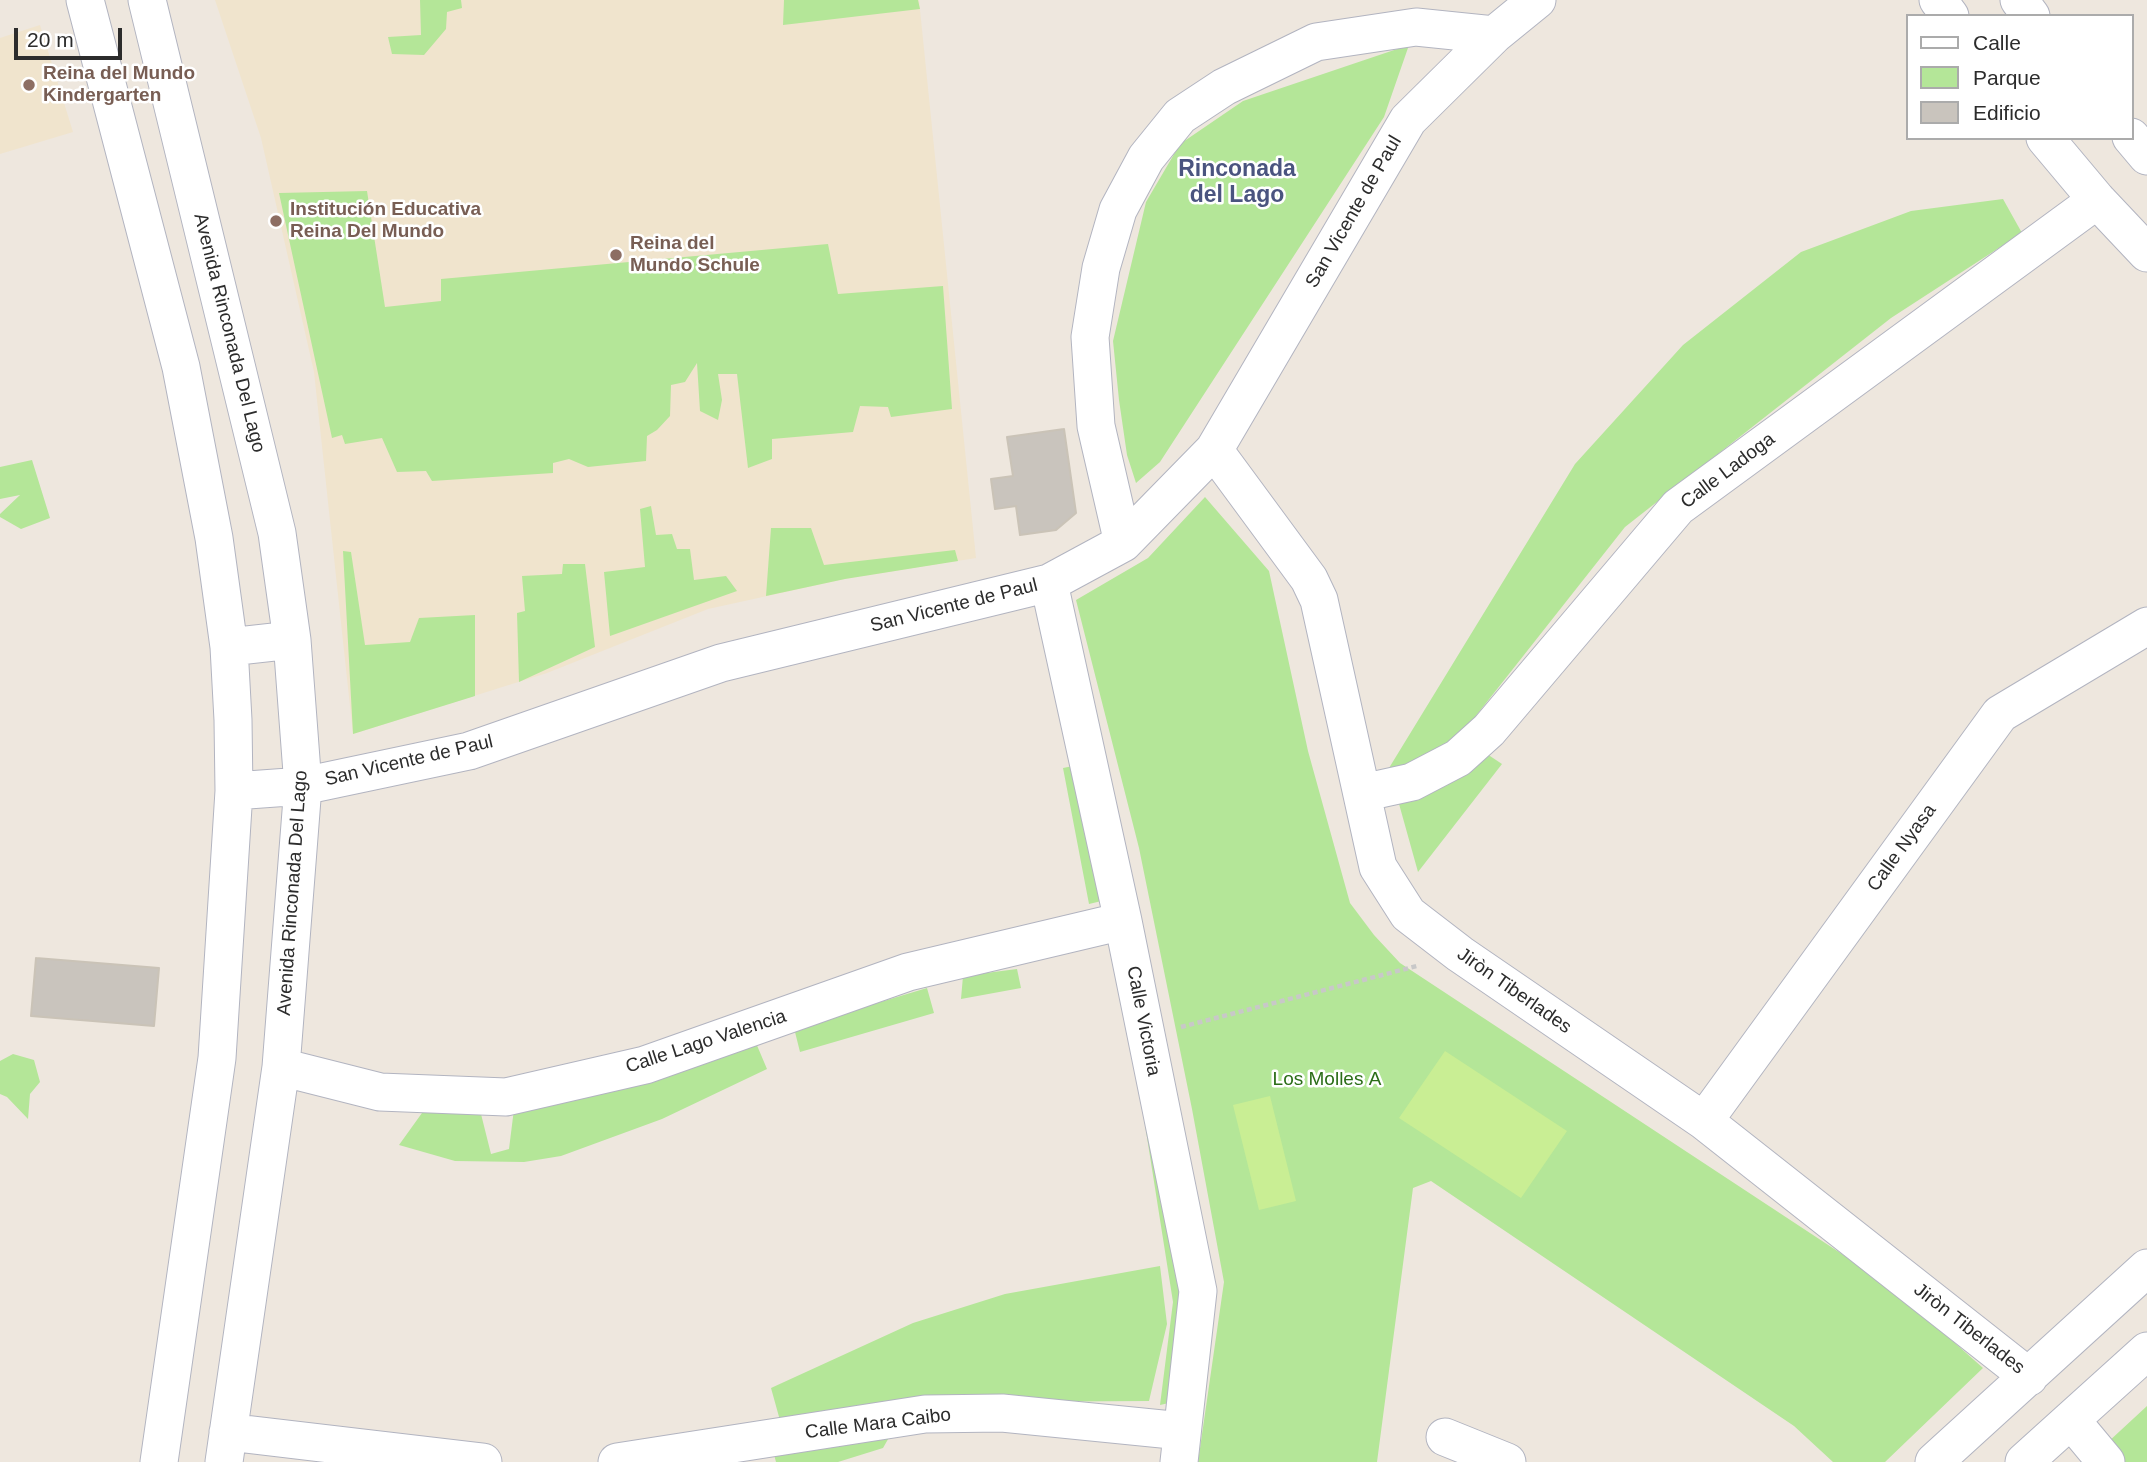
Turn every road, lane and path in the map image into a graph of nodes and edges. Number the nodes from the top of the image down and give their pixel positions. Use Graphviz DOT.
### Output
graph roads {
  1 [pos="85,0"];
  2 [pos="147,0"];
  3 [pos="1537,0"];
  4 [pos="1494,34"];
  5 [pos="2133,139"];
  6 [pos="2047,140"];
  7 [pos="2147,156"];
  8 [pos="2097,200"];
  9 [pos="2147,253"];
  10 [pos="1214,450"];
  11 [pos="1123,543"];
  12 [pos="1049,583"];
  13 [pos="2147,626"];
  14 [pos="292,640"];
  15 [pos="229,647"];
  16 [pos="303,786"];
  17 [pos="234,791"];
  18 [pos="1362,793"];
  19 [pos="1124,921"];
  20 [pos="1460,954"];
  21 [pos="1147,1037"];
  22 [pos="281,1068"];
  23 [pos="1704,1121"];
  24 [pos="2147,1268"];
  25 [pos="2147,1352"];
  26 [pos="2029,1377"];
  27 [pos="2071,1420"];
  28 [pos="1445,1437"];
  29 [pos="1180,1446"];
  30 [pos="226,1447"];
  31 [pos="159,1462"];
  32 [pos="483,1462"];
  33 [pos="617,1462"];
  34 [pos="1507,1462"];
  35 [pos="1934,1462"];
  36 [pos="2024,1462"];
  37 [pos="2106,1462"];
  1 -- 15 [label="street"];
  2 -- 14 [label="street, Avenida Rinconada Del Lago"];
  3 -- 4 [label="street, San Vicente de Paul"];
  4 -- 10 [label="street, San Vicente de Paul"];
  4 -- 11 [label="street"];
  5 -- 7 [label="street"];
  6 -- 8 [label="street"];
  8 -- 9 [label="street"];
  8 -- 18 [label="street, Calle Ladoga"];
  10 -- 11 [label="street, San Vicente de Paul"];
  10 -- 18 [label="street, Jiròn Tiberlades"];
  11 -- 12 [label="street, San Vicente de Paul"];
  12 -- 16 [label="street, San Vicente de Paul"];
  12 -- 19 [label="street, Calle Victoria"];
  13 -- 23 [label="street, Calle Nyasa"];
  14 -- 15 [label="street"];
  14 -- 16 [label="street, Avenida Rinconada Del Lago"];
  15 -- 17 [label="street"];
  16 -- 17 [label="street, San Vicente de Paul"];
  16 -- 22 [label="street, Avenida Rinconada Del Lago"];
  17 -- 31 [label="street"];
  18 -- 20 [label="street, Jiròn Tiberlades"];
  19 -- 21 [label="street, Calle Victoria"];
  19 -- 22 [label="street, Calle Lago Valencia"];
  20 -- 21 [label="path"];
  20 -- 23 [label="street, Jiròn Tiberlades"];
  21 -- 29 [label="street, Calle Victoria"];
  22 -- 30 [label="street, Avenida Rinconada Del Lago"];
  23 -- 26 [label="street, Jiròn Tiberlades"];
  24 -- 26 [label="street"];
  25 -- 27 [label="street"];
  26 -- 35 [label="street"];
  27 -- 36 [label="street"];
  27 -- 37 [label="street"];
  28 -- 34 [label="street"];
  29 -- 33 [label="street, Calle Mara Caibo"];
  30 -- 32 [label="street"];
}
